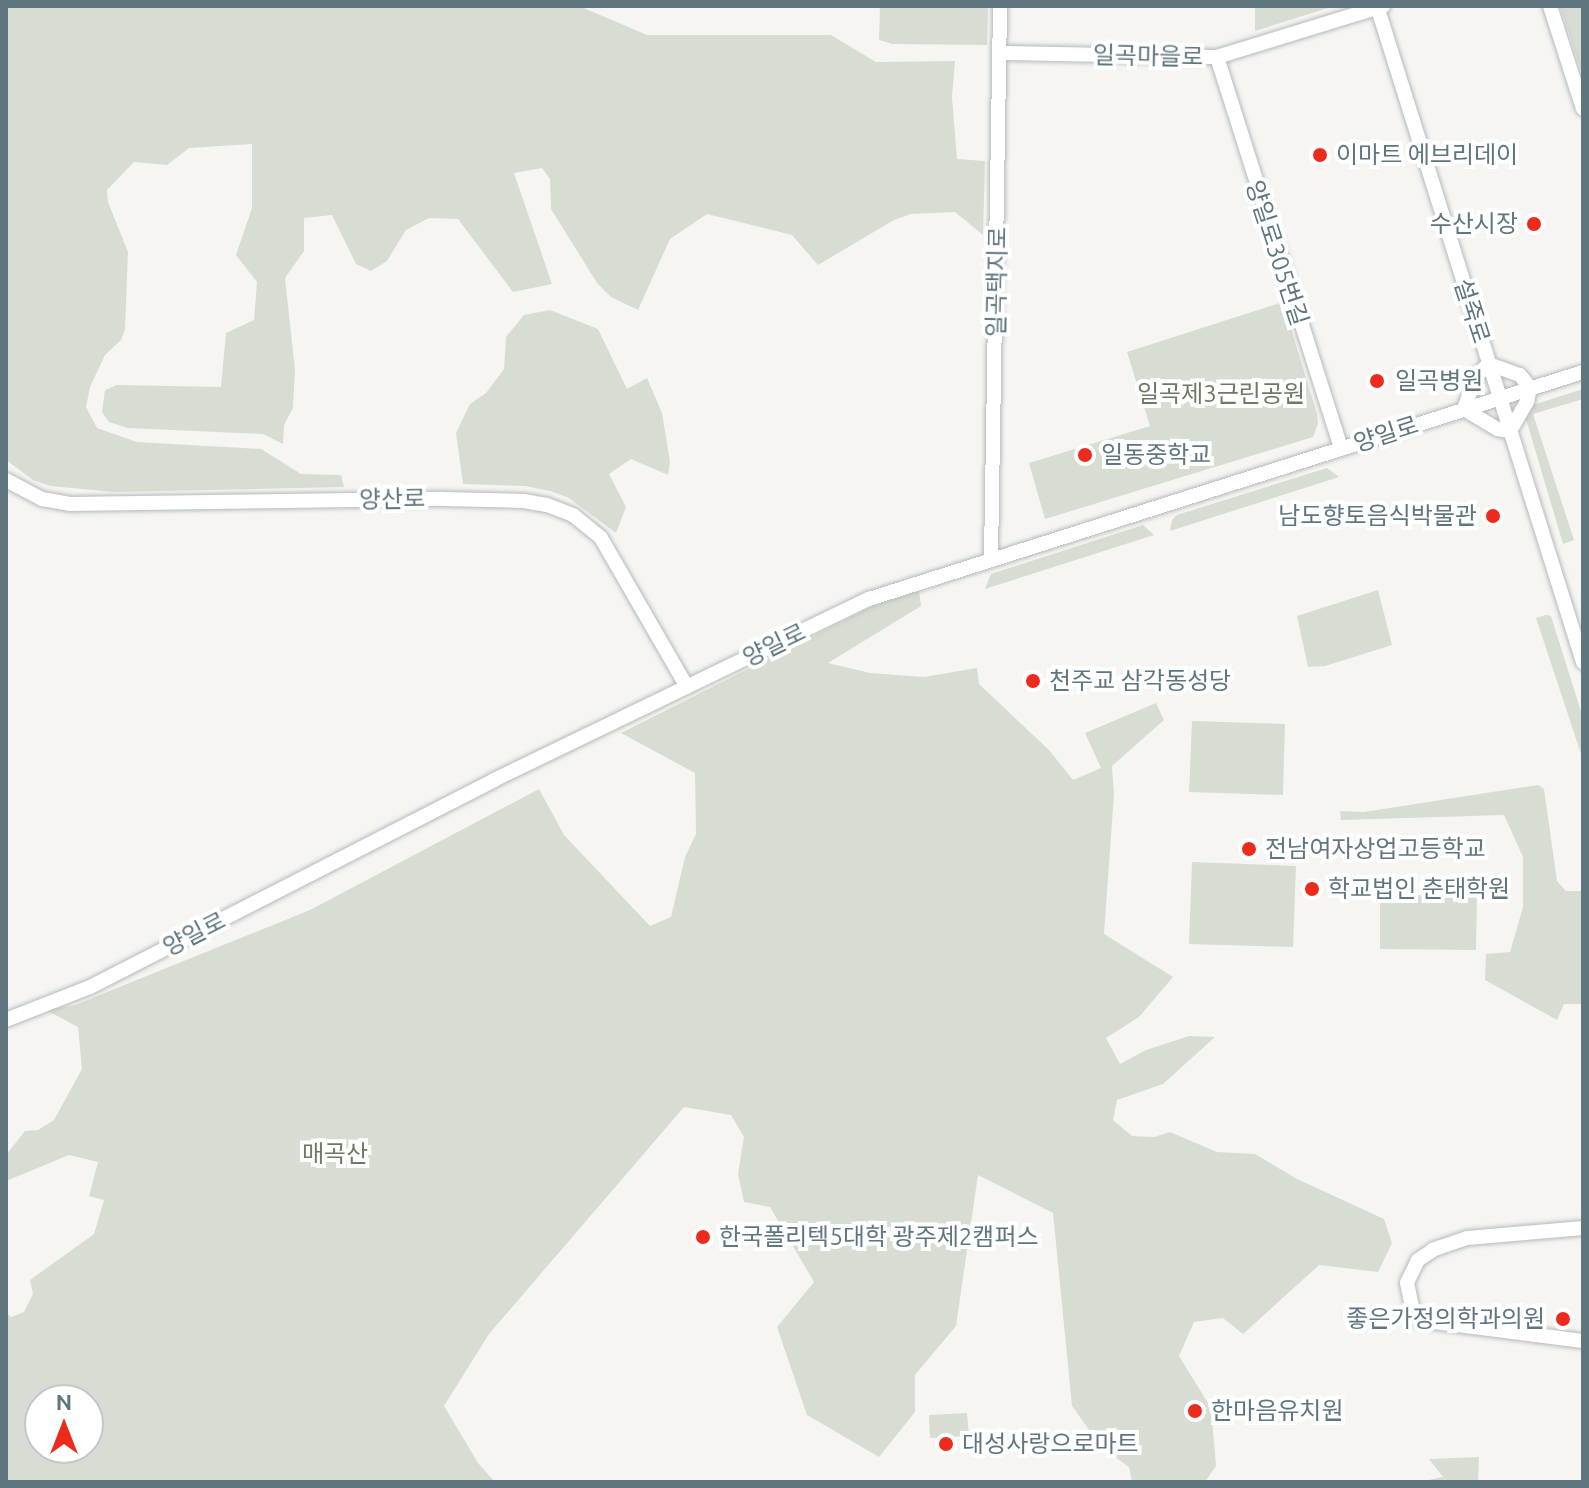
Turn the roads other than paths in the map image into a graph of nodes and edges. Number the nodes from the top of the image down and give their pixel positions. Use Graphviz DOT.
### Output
graph roads {
  1 [pos="1000,6"];
  2 [pos="1550,6"];
  3 [pos="1379,7"];
  4 [pos="1000,53"];
  5 [pos="1217,57"];
  6 [pos="1583,109"];
  7 [pos="1489,364"];
  8 [pos="1583,372"];
  9 [pos="1530,388"];
  10 [pos="1500,397"];
  11 [pos="1464,409"];
  12 [pos="1510,431"];
  13 [pos="1341,449"];
  14 [pos="6,480"];
  15 [pos="991,557"];
  16 [pos="1583,662"];
  17 [pos="687,687"];
  18 [pos="6,1020"];
  19 [pos="1583,1228"];
  20 [pos="1583,1341"];
  1 -- 4 [label="street, 일곡택지로"];
  2 -- 6 [label="street"];
  3 -- 5 [label="street, 일곡마을로"];
  3 -- 7 [label="street, 설죽로"];
  4 -- 5 [label="street, 일곡마을로"];
  4 -- 15 [label="street, 일곡택지로"];
  5 -- 13 [label="street, 양일로305번길"];
  7 -- 9 [label="street"];
  7 -- 10 [label="street, 설죽로"];
  7 -- 11 [label="street"];
  8 -- 9 [label="street, 양일로"];
  9 -- 10 [label="street, 양일로"];
  9 -- 12 [label="street"];
  10 -- 11 [label="street, 양일로"];
  10 -- 12 [label="street, 설죽로"];
  11 -- 12 [label="street"];
  11 -- 13 [label="street, 양일로"];
  12 -- 16 [label="street, 설죽로"];
  13 -- 15 [label="street, 양일로"];
  14 -- 17 [label="street, 양산로"];
  15 -- 17 [label="street, 양일로"];
  17 -- 18 [label="street, 양일로"];
  19 -- 20 [label="street"];
}
